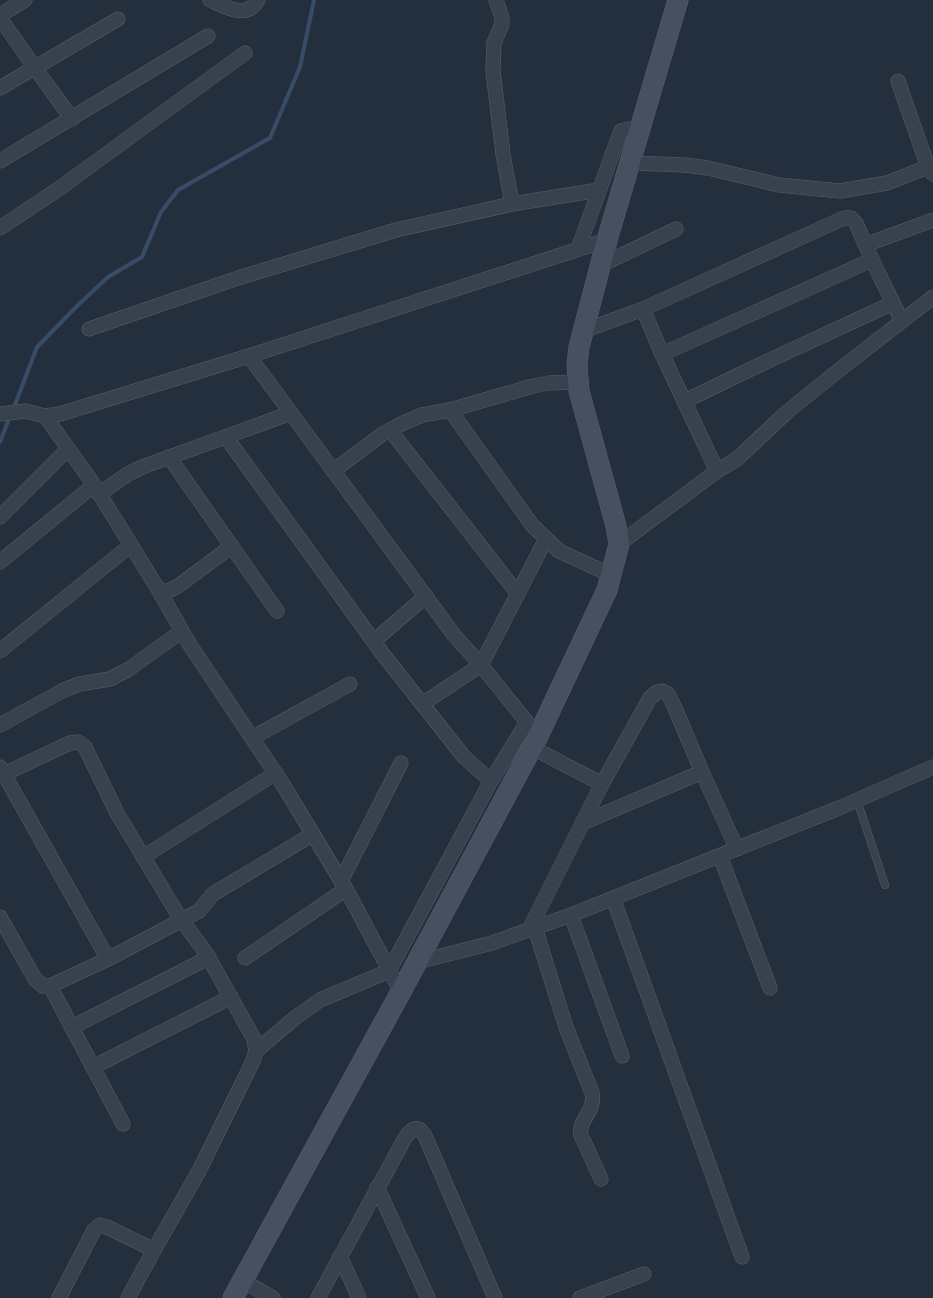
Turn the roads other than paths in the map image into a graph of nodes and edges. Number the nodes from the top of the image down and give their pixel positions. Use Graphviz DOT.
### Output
graph roads {
  1 [pos="25,0"];
  2 [pos="210,0"];
  3 [pos="258,0"];
  4 [pos="496,0"];
  5 [pos="678,0"];
  6 [pos="0,16"];
  7 [pos="118,19"];
  8 [pos="208,36"];
  9 [pos="245,53"];
  10 [pos="35,68"];
  11 [pos="898,81"];
  12 [pos="0,88"];
  13 [pos="72,119"];
  14 [pos="640,130"];
  15 [pos="0,161"];
  16 [pos="630,163"];
  17 [pos="931,169"];
  18 [pos="599,190"];
  19 [pos="512,204"];
  20 [pos="933,220"];
  21 [pos="0,228"];
  22 [pos="676,229"];
  23 [pos="608,240"];
  24 [pos="865,245"];
  25 [pos="578,249"];
  26 [pos="872,260"];
  27 [pos="601,265"];
  28 [pos="933,297"];
  29 [pos="893,303"];
  30 [pos="643,309"];
  31 [pos="902,321"];
  32 [pos="89,329"];
  33 [pos="583,331"];
  34 [pos="662,354"];
  35 [pos="249,356"];
  36 [pos="578,382"];
  37 [pos="685,401"];
  38 [pos="450,410"];
  39 [pos="291,413"];
  40 [pos="0,414"];
  41 [pos="46,416"];
  42 [pos="390,430"];
  43 [pos="226,437"];
  44 [pos="68,449"];
  45 [pos="169,457"];
  46 [pos="333,471"];
  47 [pos="717,471"];
  48 [pos="96,490"];
  49 [pos="0,517"];
  50 [pos="546,540"];
  51 [pos="619,544"];
  52 [pos="131,545"];
  53 [pos="232,546"];
  54 [pos="0,562"];
  55 [pos="611,575"];
  56 [pos="160,592"];
  57 [pos="518,594"];
  58 [pos="426,596"];
  59 [pos="277,610"];
  60 [pos="182,631"];
  61 [pos="374,641"];
  62 [pos="0,652"];
  63 [pos="481,665"];
  64 [pos="350,684"];
  65 [pos="422,704"];
  66 [pos="0,725"];
  67 [pos="532,735"];
  68 [pos="252,738"];
  69 [pos="401,763"];
  70 [pos="933,767"];
  71 [pos="2,771"];
  72 [pos="702,772"];
  73 [pos="276,773"];
  74 [pos="490,781"];
  75 [pos="602,784"];
  76 [pos="857,800"];
  77 [pos="582,823"];
  78 [pos="312,834"];
  79 [pos="737,849"];
  80 [pos="720,856"];
  81 [pos="143,857"];
  82 [pos="344,885"];
  83 [pos="885,885"];
  84 [pos="613,898"];
  85 [pos="571,915"];
  86 [pos="0,917"];
  87 [pos="182,921"];
  88 [pos="532,929"];
  89 [pos="208,958"];
  90 [pos="245,958"];
  91 [pos="108,959"];
  92 [pos="417,962"];
  93 [pos="389,971"];
  94 [pos="50,986"];
  95 [pos="770,988"];
  96 [pos="401,992"];
  97 [pos="231,997"];
  98 [pos="72,1027"];
  99 [pos="256,1051"];
  100 [pos="622,1056"];
  101 [pos="93,1067"];
  102 [pos="123,1124"];
  103 [pos="601,1179"];
  104 [pos="378,1187"];
  105 [pos="154,1250"];
  106 [pos="340,1256"];
  107 [pos="742,1257"];
  108 [pos="644,1274"];
  109 [pos="238,1289"];
  110 [pos="59,1298"];
  111 [pos="128,1298"];
  112 [pos="273,1298"];
  113 [pos="318,1298"];
  114 [pos="359,1298"];
  115 [pos="428,1298"];
  116 [pos="495,1298"];
  117 [pos="580,1298"];
  1 -- 6 [label="street"];
  2 -- 3 [label="street"];
  4 -- 19 [label="street"];
  5 -- 14 [label="street"];
  6 -- 10 [label="street"];
  7 -- 10 [label="street"];
  8 -- 13 [label="street"];
  9 -- 21 [label="street"];
  10 -- 12 [label="street"];
  10 -- 13 [label="street"];
  11 -- 17 [label="street"];
  13 -- 15 [label="street"];
  14 -- 16 [label="street"];
  14 -- 18 [label="street"];
  16 -- 17 [label="street"];
  16 -- 23 [label="street"];
  18 -- 19 [label="street"];
  18 -- 25 [label="street"];
  19 -- 32 [label="street"];
  20 -- 24 [label="street"];
  22 -- 27 [label="street"];
  23 -- 25 [label="street"];
  23 -- 27 [label="street"];
  24 -- 26 [label="street"];
  24 -- 30 [label="street"];
  25 -- 35 [label="street"];
  26 -- 29 [label="street"];
  26 -- 34 [label="street"];
  27 -- 33 [label="street"];
  28 -- 31 [label="street"];
  29 -- 31 [label="street"];
  29 -- 37 [label="street"];
  30 -- 33 [label="street"];
  30 -- 34 [label="street"];
  31 -- 47 [label="street"];
  33 -- 36 [label="street"];
  34 -- 37 [label="street"];
  35 -- 39 [label="street"];
  35 -- 41 [label="street"];
  36 -- 38 [label="street"];
  36 -- 51 [label="street"];
  37 -- 47 [label="street"];
  38 -- 42 [label="street"];
  38 -- 50 [label="street"];
  39 -- 43 [label="street"];
  39 -- 46 [label="street"];
  40 -- 41 [label="street"];
  41 -- 44 [label="street"];
  42 -- 46 [label="street"];
  42 -- 57 [label="street"];
  43 -- 45 [label="street"];
  43 -- 61 [label="street"];
  44 -- 48 [label="street"];
  44 -- 49 [label="street"];
  45 -- 48 [label="street"];
  45 -- 53 [label="street"];
  46 -- 58 [label="street"];
  47 -- 51 [label="street"];
  48 -- 52 [label="street"];
  48 -- 54 [label="street"];
  50 -- 55 [label="street"];
  50 -- 57 [label="street"];
  51 -- 55 [label="street"];
  52 -- 56 [label="street"];
  52 -- 62 [label="street"];
  53 -- 56 [label="street"];
  53 -- 59 [label="street"];
  55 -- 67 [label="street"];
  56 -- 60 [label="street"];
  57 -- 63 [label="street"];
  58 -- 61 [label="street"];
  58 -- 63 [label="street"];
  60 -- 66 [label="street"];
  60 -- 68 [label="street"];
  61 -- 65 [label="street"];
  63 -- 65 [label="street"];
  63 -- 67 [label="street"];
  64 -- 68 [label="street"];
  65 -- 74 [label="street"];
  67 -- 74 [label="street"];
  67 -- 75 [label="street"];
  67 -- 92 [label="street"];
  68 -- 73 [label="street"];
  69 -- 82 [label="street"];
  70 -- 76 [label="street"];
  71 -- 81 [label="street"];
  71 -- 91 [label="street"];
  72 -- 75 [label="street"];
  72 -- 77 [label="street"];
  72 -- 79 [label="street"];
  73 -- 78 [label="street"];
  73 -- 81 [label="street"];
  74 -- 93 [label="street"];
  75 -- 77 [label="street"];
  76 -- 79 [label="street"];
  76 -- 83 [label="lane"];
  77 -- 88 [label="street"];
  78 -- 82 [label="street"];
  78 -- 87 [label="street"];
  79 -- 80 [label="street"];
  80 -- 84 [label="street"];
  80 -- 95 [label="street"];
  81 -- 87 [label="street"];
  82 -- 90 [label="street"];
  82 -- 93 [label="street"];
  84 -- 85 [label="street"];
  84 -- 107 [label="street"];
  85 -- 88 [label="street"];
  85 -- 100 [label="street"];
  86 -- 94 [label="street"];
  87 -- 89 [label="street"];
  87 -- 91 [label="street"];
  88 -- 92 [label="street"];
  88 -- 103 [label="street"];
  89 -- 97 [label="street"];
  89 -- 98 [label="street"];
  91 -- 94 [label="street"];
  92 -- 96 [label="street"];
  93 -- 96 [label="street"];
  93 -- 99 [label="street"];
  94 -- 98 [label="street"];
  96 -- 109 [label="street"];
  97 -- 99 [label="street"];
  97 -- 101 [label="street"];
  98 -- 101 [label="street"];
  99 -- 105 [label="street"];
  101 -- 102 [label="street"];
  104 -- 106 [label="street"];
  104 -- 115 [label="street"];
  104 -- 116 [label="street"];
  105 -- 110 [label="street"];
  105 -- 111 [label="street"];
  106 -- 113 [label="street"];
  106 -- 114 [label="street"];
  108 -- 117 [label="street"];
  109 -- 112 [label="street"];
}
